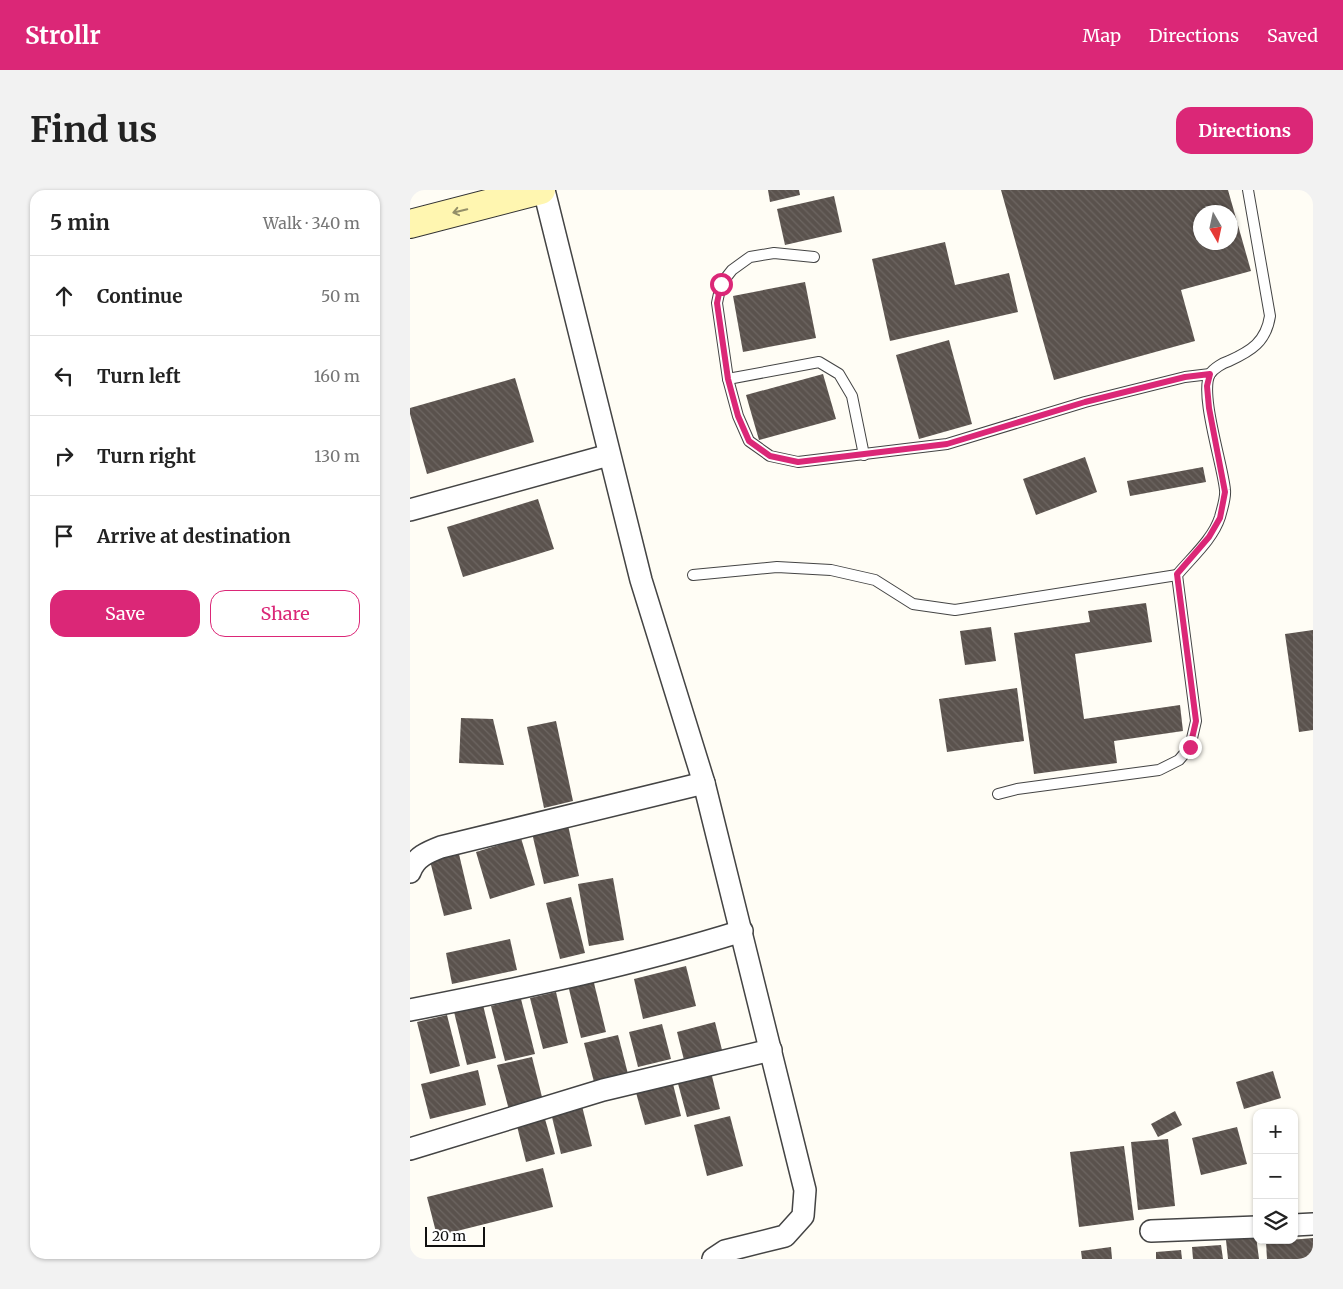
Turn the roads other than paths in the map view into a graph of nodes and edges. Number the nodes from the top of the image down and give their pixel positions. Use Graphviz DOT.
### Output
graph roads {
  1 [pos="543,190"];
  2 [pos="1248,190"];
  3 [pos="494,196"];
  4 [pos="410,224"];
  5 [pos="814,257"];
  6 [pos="1210,374"];
  7 [pos="728,379"];
  8 [pos="609,454"];
  9 [pos="864,455"];
  10 [pos="410,510"];
  11 [pos="1177,574"];
  12 [pos="693,575"];
  13 [pos="704,783"];
  14 [pos="998,794"];
  15 [pos="410,872"];
  16 [pos="742,932"];
  17 [pos="410,1010"];
  18 [pos="771,1050"];
  19 [pos="410,1149"];
  20 [pos="1313,1224"];
  21 [pos="1298,1225"];
  22 [pos="1253,1227"];
  23 [pos="1151,1232"];
  24 [pos="713,1259"];
  1 -- 3 [label="street"];
  1 -- 8 [label="street"];
  2 -- 6 [label="lane"];
  3 -- 4 [label="street, one-way"];
  5 -- 7 [label="lane"];
  6 -- 9 [label="lane"];
  6 -- 11 [label="lane"];
  7 -- 9 [label="lane"];
  7 -- 9 [label="lane"];
  8 -- 10 [label="street"];
  8 -- 13 [label="street"];
  11 -- 12 [label="lane"];
  11 -- 14 [label="lane"];
  13 -- 15 [label="street"];
  13 -- 16 [label="street"];
  16 -- 17 [label="street"];
  16 -- 18 [label="street"];
  18 -- 19 [label="street"];
  18 -- 24 [label="street"];
  20 -- 21 [label="street"];
  22 -- 23 [label="street"];
}
